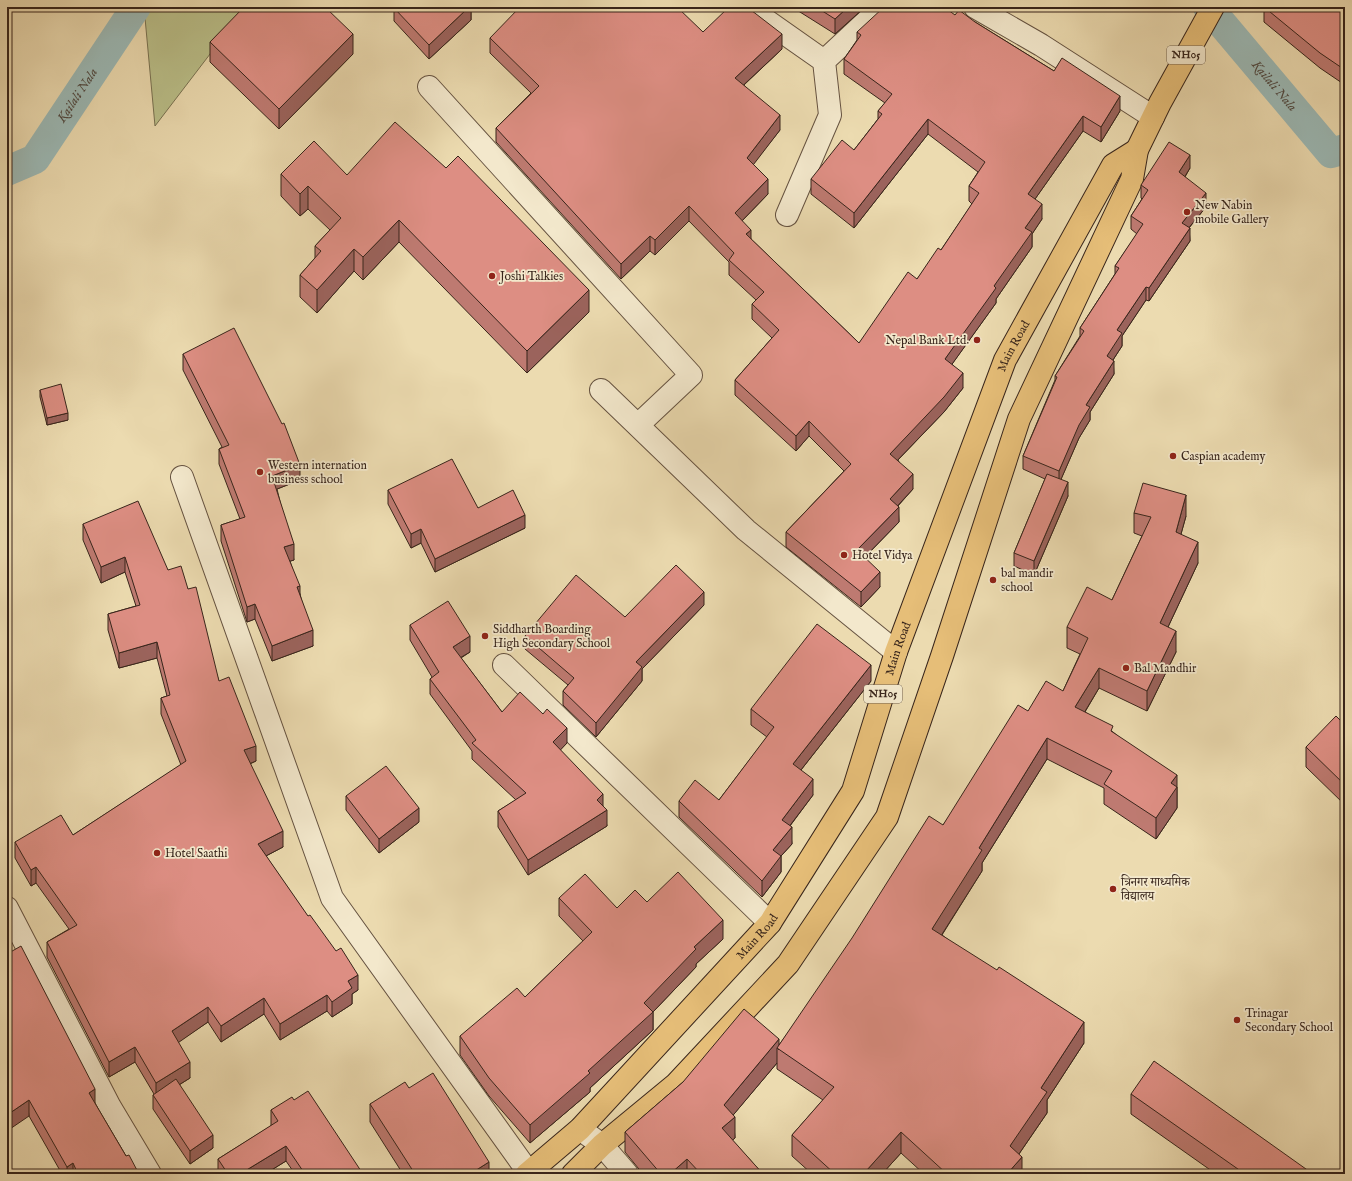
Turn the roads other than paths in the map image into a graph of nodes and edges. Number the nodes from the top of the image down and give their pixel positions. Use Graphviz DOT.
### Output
graph roads {
  1 [pos="747,7"];
  2 [pos="882,7"];
  3 [pos="975,7"];
  4 [pos="1212,7"];
  5 [pos="824,61"];
  6 [pos="429,87"];
  7 [pos="1156,110"];
  8 [pos="1137,150"];
  9 [pos="787,215"];
  10 [pos="601,390"];
  11 [pos="638,425"];
  12 [pos="182,477"];
  13 [pos="896,652"];
  14 [pos="504,665"];
  15 [pos="7,908"];
  16 [pos="770,923"];
  17 [pos="580,1129"];
  18 [pos="602,1144"];
  19 [pos="528,1173"];
  20 [pos="150,1174"];
  21 [pos="573,1174"];
  22 [pos="627,1174"];
  1 -- 5 [label="street"];
  2 -- 5 [label="street"];
  3 -- 7 [label="street"];
  4 -- 7 [label="main road, NH05"];
  5 -- 9 [label="street"];
  6 -- 11 [label="street"];
  7 -- 8 [label="main road, NH05"];
  8 -- 13 [label="main road, Main Road / NH05"];
  8 -- 18 [label="main road, NH05"];
  10 -- 11 [label="street"];
  11 -- 13 [label="street"];
  12 -- 19 [label="street"];
  13 -- 16 [label="main road, Main Road / NH05"];
  14 -- 16 [label="street"];
  15 -- 20 [label="street"];
  16 -- 17 [label="main road, Main Road / NH05"];
  17 -- 18 [label="street"];
  17 -- 19 [label="main road, Main Road / NH05"];
  18 -- 21 [label="main road, NH05"];
  18 -- 22 [label="street"];
}
